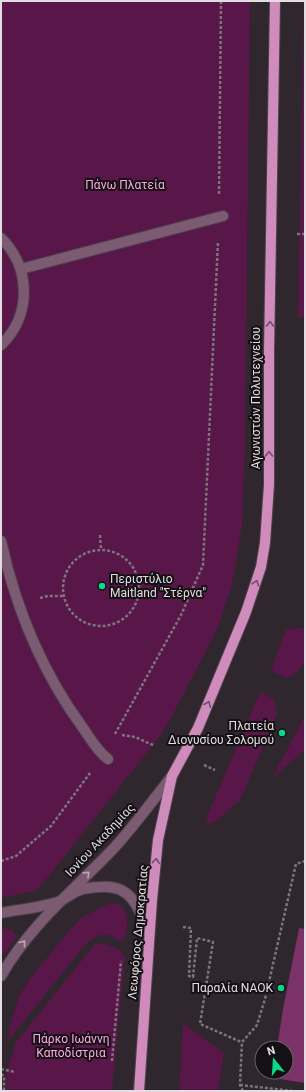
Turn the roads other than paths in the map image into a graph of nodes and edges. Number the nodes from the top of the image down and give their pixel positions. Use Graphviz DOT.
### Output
graph roads {
  1 [pos="275,1"];
  2 [pos="221,217"];
  3 [pos="1,238"];
  4 [pos="21,269"];
  5 [pos="1,345"];
  6 [pos="1,541"];
  7 [pos="106,757"];
  8 [pos="172,776"];
  9 [pos="59,902"];
  10 [pos="1,913"];
  11 [pos="149,934"];
  12 [pos="1,976"];
  13 [pos="139,1091"];
  8 -- 1 [label="main road, Αγωνιστών Πολυτεχνείου, one-way"];
  2 -- 4 [label="street"];
  3 -- 4 [label="street"];
  4 -- 5 [label="street"];
  6 -- 7 [label="street"];
  9 -- 8 [label="street, Ιονίου Ακαδημίας, one-way"];
  11 -- 8 [label="main road, Λεωφόρος Δημοκρατίας, one-way"];
  9 -- 10 [label="street"];
  9 -- 11 [label="street, Ιονίου Ακαδημίας"];
  12 -- 9 [label="street, Ιονίου Ακαδημίας, one-way"];
  11 -- 13 [label="main road, Λεωφόρος Δημοκρατίας"];
}
